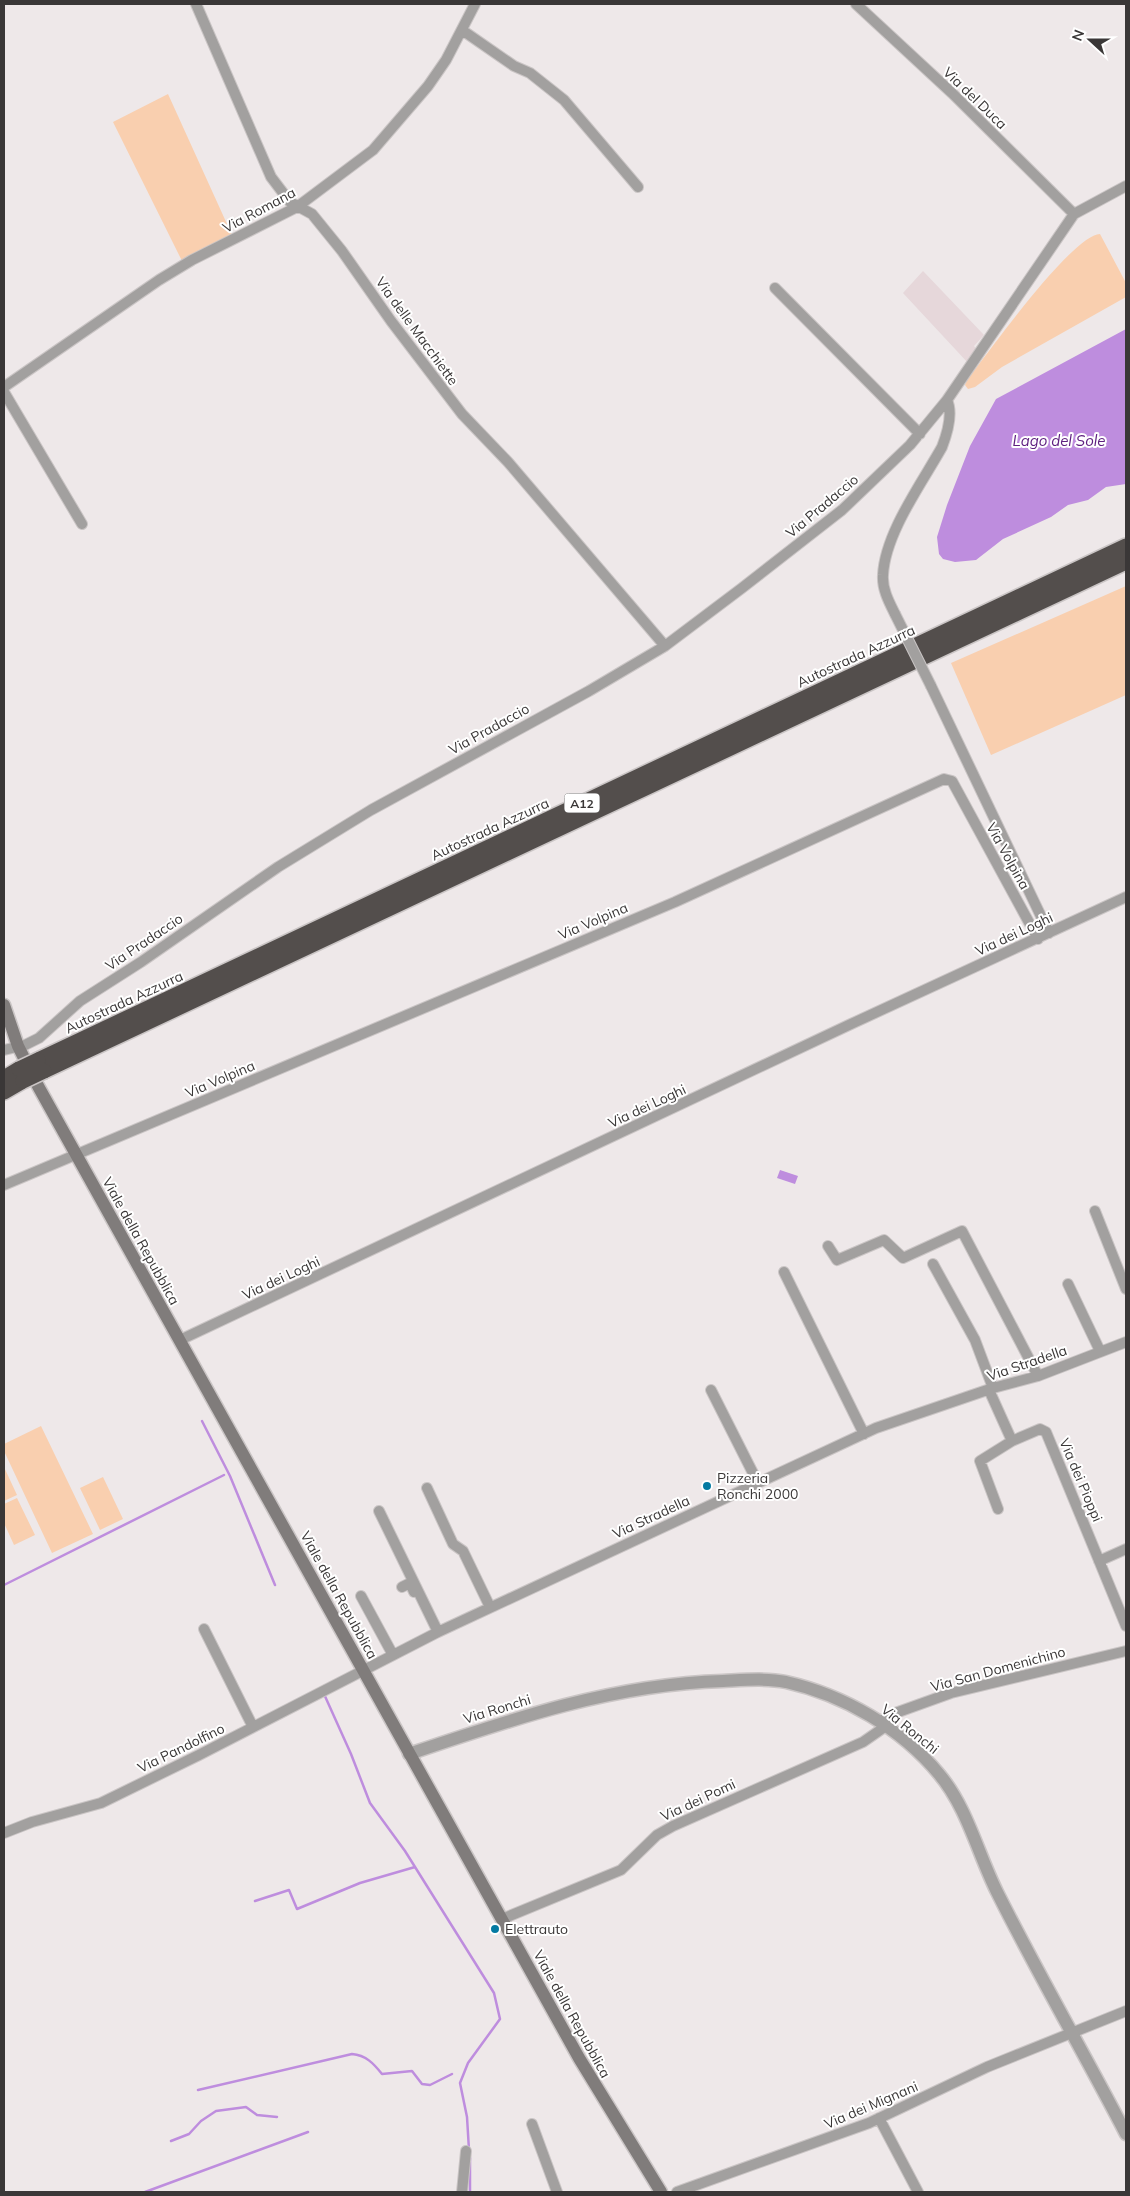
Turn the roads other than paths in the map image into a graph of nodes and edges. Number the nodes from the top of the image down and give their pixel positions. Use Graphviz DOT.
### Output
graph roads {
  1 [pos="196,4"];
  2 [pos="475,4"];
  3 [pos="856,4"];
  4 [pos="462,30"];
  5 [pos="1126,186"];
  6 [pos="638,188"];
  7 [pos="297,206"];
  8 [pos="1074,214"];
  9 [pos="775,288"];
  10 [pos="4,387"];
  11 [pos="4,392"];
  12 [pos="946,400"];
  13 [pos="920,434"];
  14 [pos="82,524"];
  15 [pos="1126,546"];
  16 [pos="1126,562"];
  17 [pos="665,646"];
  18 [pos="1126,897"];
  19 [pos="1049,933"];
  20 [pos="1038,939"];
  21 [pos="4,1005"];
  22 [pos="18,1046"];
  23 [pos="4,1050"];
  24 [pos="41,1065"];
  25 [pos="21,1075"];
  26 [pos="4,1078"];
  27 [pos="4,1092"];
  28 [pos="77,1156"];
  29 [pos="4,1185"];
  30 [pos="1094,1211"];
  31 [pos="828,1246"];
  32 [pos="933,1264"];
  33 [pos="784,1272"];
  34 [pos="1068,1284"];
  35 [pos="1126,1289"];
  36 [pos="180,1340"];
  37 [pos="1126,1342"];
  38 [pos="1100,1352"];
  39 [pos="1038,1376"];
  40 [pos="991,1389"];
  41 [pos="711,1390"];
  42 [pos="864,1434"];
  43 [pos="1012,1441"];
  44 [pos="758,1483"];
  45 [pos="427,1488"];
  46 [pos="998,1509"];
  47 [pos="379,1511"];
  48 [pos="1126,1549"];
  49 [pos="1099,1561"];
  50 [pos="402,1587"];
  51 [pos="360,1596"];
  52 [pos="490,1607"];
  53 [pos="1126,1626"];
  54 [pos="204,1629"];
  55 [pos="437,1632"];
  56 [pos="1126,1651"];
  57 [pos="393,1655"];
  58 [pos="363,1670"];
  59 [pos="883,1724"];
  60 [pos="253,1727"];
  61 [pos="409,1754"];
  62 [pos="4,1833"];
  63 [pos="502,1919"];
  64 [pos="1126,2011"];
  65 [pos="1072,2032"];
  66 [pos="878,2118"];
  67 [pos="532,2124"];
  68 [pos="1126,2134"];
  69 [pos="466,2151"];
  70 [pos="462,2192"];
  71 [pos="557,2192"];
  72 [pos="661,2192"];
  73 [pos="677,2192"];
  74 [pos="918,2192"];
  1 -- 7 [label="street, Via delle Macchiette"];
  2 -- 4 [label="street, Via Romana"];
  3 -- 8 [label="street, Via del Duca"];
  4 -- 6 [label="street"];
  4 -- 7 [label="street, Via Romana"];
  5 -- 8 [label="street, Via Pradaccio"];
  7 -- 10 [label="street, Via Romana"];
  7 -- 17 [label="street, Via delle Macchiette"];
  8 -- 12 [label="street, Via Pradaccio"];
  9 -- 13 [label="street"];
  11 -- 14 [label="street"];
  12 -- 13 [label="street, Via Pradaccio"];
  12 -- 19 [label="street, bridge"];
  13 -- 17 [label="street, Via Pradaccio"];
  15 -- 24 [label="highway, Autostrada Azzurra / A12"];
  16 -- 24 [label="highway, Autostrada Azzurra / A12"];
  17 -- 22 [label="street, Via Pradaccio"];
  18 -- 19 [label="street, Via dei Loghi"];
  19 -- 20 [label="street, Via dei Loghi"];
  20 -- 28 [label="street, Via Volpina"];
  20 -- 36 [label="street, Via dei Loghi"];
  21 -- 22 [label="main road, Viale della Repubblica"];
  22 -- 23 [label="street, Via Pradaccio"];
  22 -- 28 [label="main road, Viale della Repubblica"];
  24 -- 25 [label="highway, Autostrada Azzurra / A12, bridge"];
  25 -- 26 [label="highway, Autostrada Azzurra / A12"];
  25 -- 27 [label="highway, Autostrada Azzurra / A12"];
  28 -- 29 [label="street, Via Volpina"];
  28 -- 36 [label="main road, Viale della Repubblica"];
  30 -- 35 [label="street"];
  31 -- 39 [label="street"];
  32 -- 40 [label="street"];
  33 -- 42 [label="street"];
  34 -- 38 [label="street"];
  36 -- 58 [label="main road, Viale della Repubblica"];
  37 -- 38 [label="street, Via Stradella"];
  38 -- 39 [label="street, Via Stradella"];
  39 -- 40 [label="street, Via Stradella"];
  40 -- 42 [label="street, Via Stradella"];
  40 -- 43 [label="street"];
  41 -- 44 [label="street"];
  42 -- 44 [label="street, Via Stradella"];
  43 -- 46 [label="street, Via dei Pioppi"];
  43 -- 49 [label="street, Via dei Pioppi"];
  44 -- 52 [label="street, Via Stradella"];
  45 -- 52 [label="street"];
  47 -- 55 [label="street"];
  48 -- 49 [label="street"];
  49 -- 53 [label="street, Via dei Pioppi"];
  50 -- 55 [label="street"];
  51 -- 57 [label="street"];
  52 -- 55 [label="street, Via Stradella"];
  54 -- 60 [label="street"];
  55 -- 57 [label="street, Via Stradella"];
  56 -- 59 [label="street, Via San Domenichino"];
  57 -- 58 [label="street, Via Stradella"];
  58 -- 60 [label="street, Via Pandolfino"];
  58 -- 61 [label="main road, Viale della Repubblica"];
  59 -- 61 [label="street, Via Ronchi"];
  59 -- 63 [label="street, Via dei Pomi"];
  59 -- 65 [label="street, Via Ronchi"];
  60 -- 62 [label="street, Via Pandolfino"];
  61 -- 63 [label="main road, Viale della Repubblica"];
  63 -- 72 [label="main road, Viale della Repubblica"];
  64 -- 65 [label="street, Via dei Mignani"];
  65 -- 66 [label="street, Via dei Mignani"];
  65 -- 68 [label="street, Via Ronchi"];
  66 -- 73 [label="street, Via dei Mignani"];
  66 -- 74 [label="street"];
  67 -- 71 [label="street"];
  69 -- 70 [label="street"];
}
